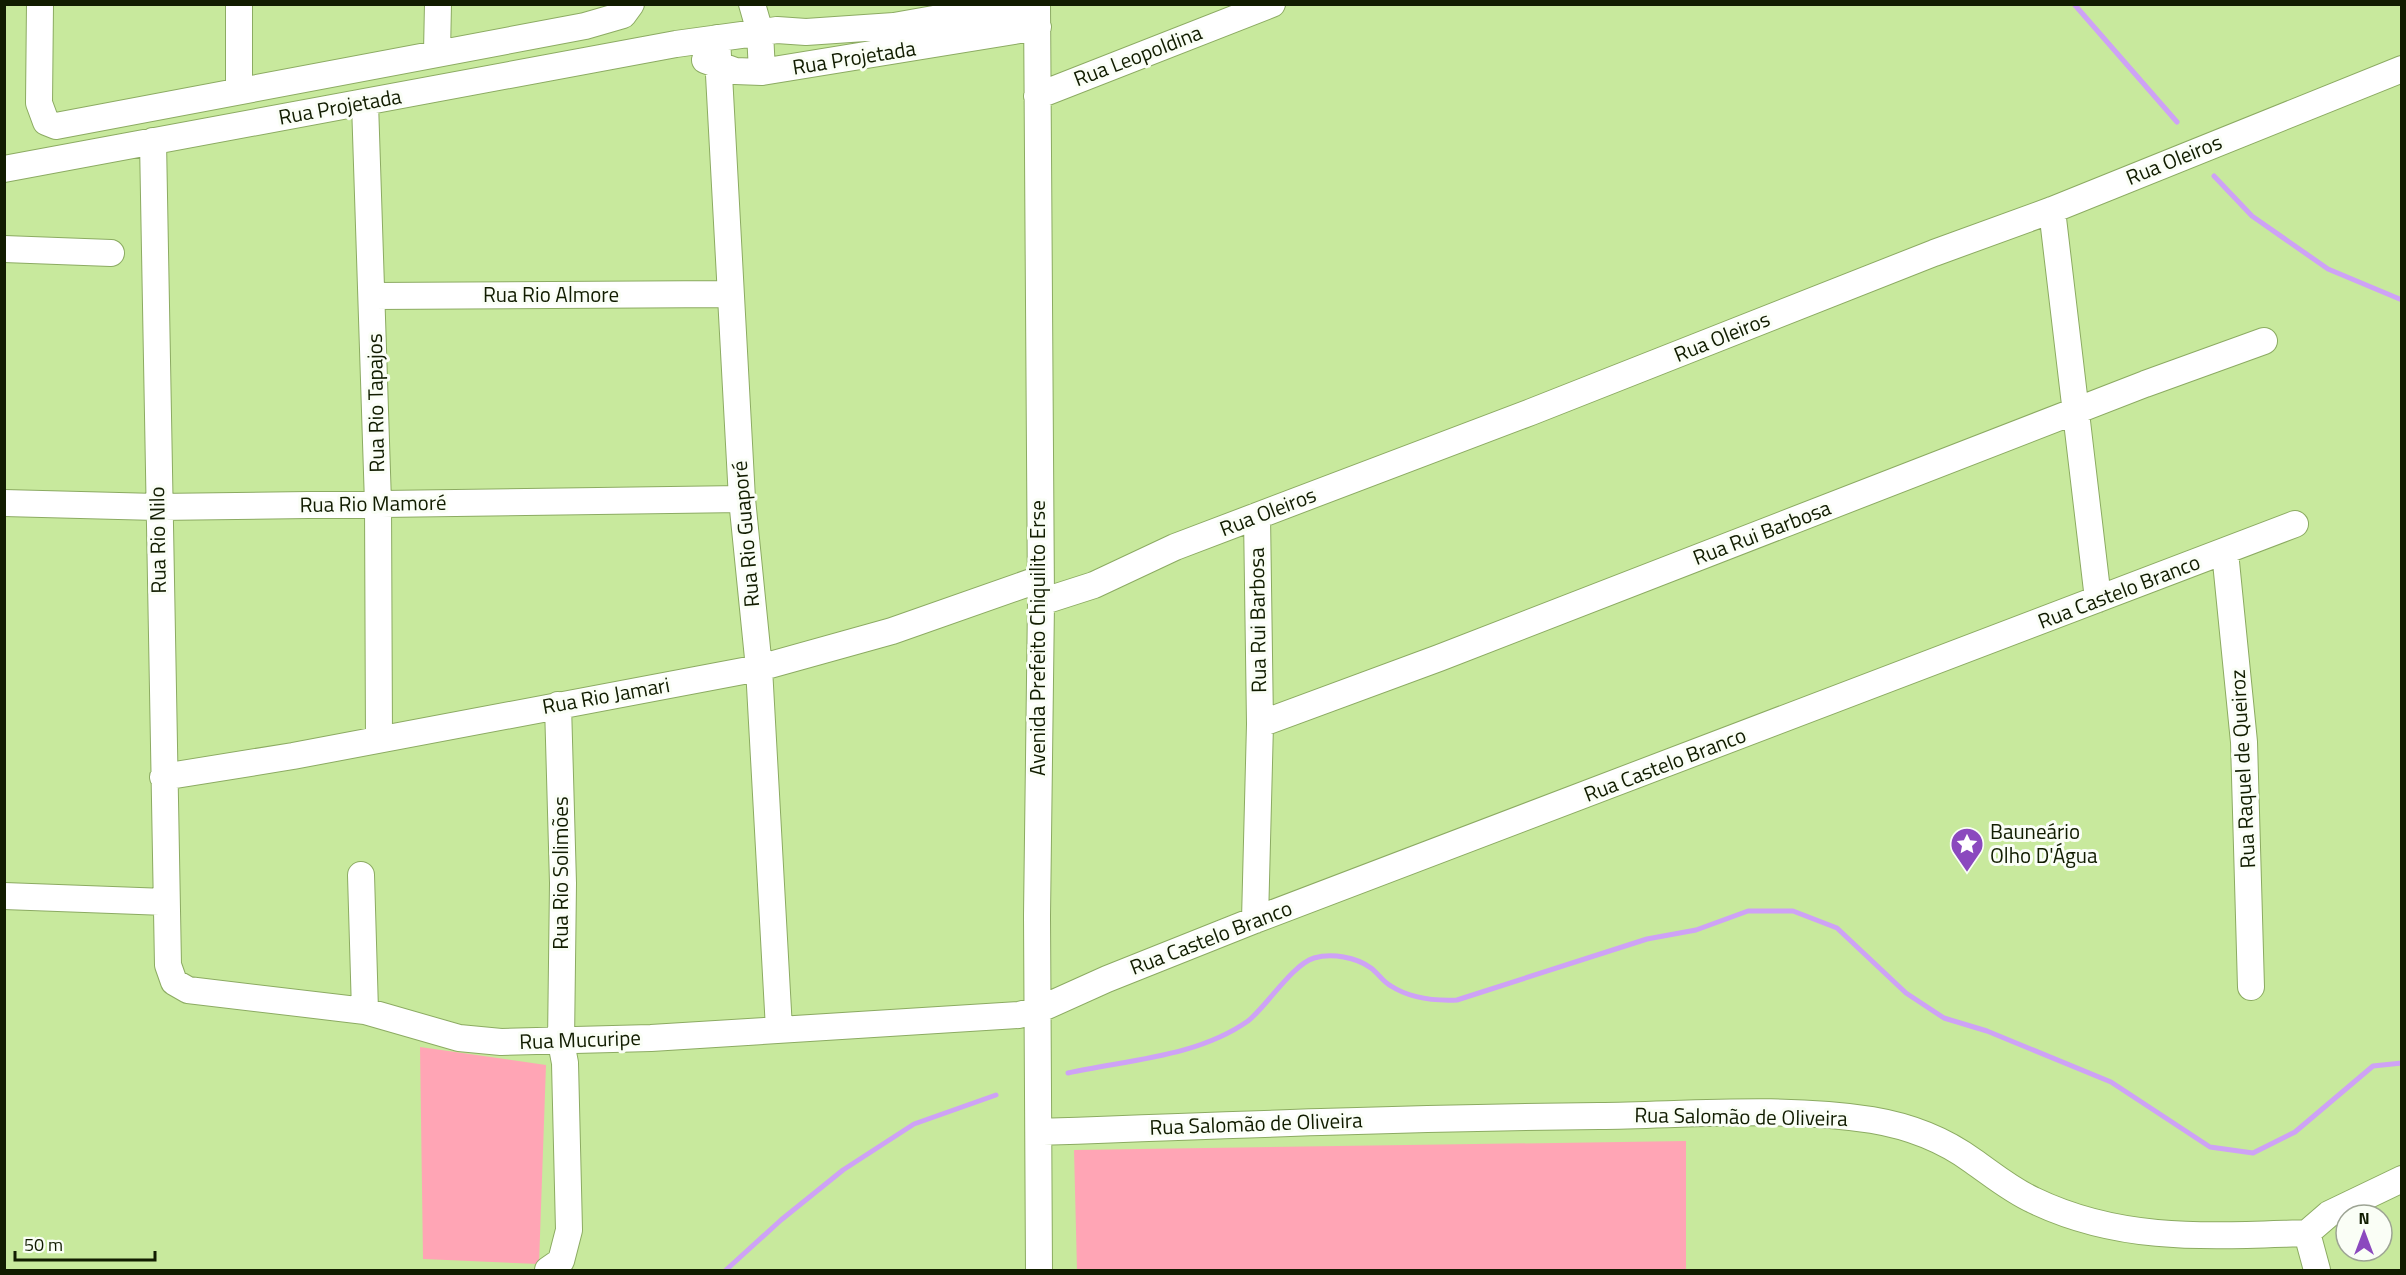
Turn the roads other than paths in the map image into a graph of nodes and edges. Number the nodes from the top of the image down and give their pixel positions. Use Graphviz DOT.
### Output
graph roads {
  1 [pos="40,4"];
  2 [pos="239,4"];
  3 [pos="438,4"];
  4 [pos="631,4"];
  5 [pos="752,4"];
  6 [pos="1019,4"];
  7 [pos="1272,4"];
  8 [pos="1038,16"];
  9 [pos="760,32"];
  10 [pos="717,38"];
  11 [pos="676,44"];
  12 [pos="437,52"];
  13 [pos="720,67"];
  14 [pos="2402,69"];
  15 [pos="762,72"];
  16 [pos="239,91"];
  17 [pos="1037,96"];
  18 [pos="365,103"];
  19 [pos="153,141"];
  20 [pos="4,169"];
  21 [pos="2052,210"];
  22 [pos="4,249"];
  23 [pos="111,253"];
  24 [pos="730,294"];
  25 [pos="373,296"];
  26 [pos="2264,341"];
  27 [pos="2076,410"];
  28 [pos="742,499"];
  29 [pos="4,503"];
  30 [pos="378,503"];
  31 [pos="157,507"];
  32 [pos="1257,516"];
  33 [pos="2295,524"];
  34 [pos="2225,552"];
  35 [pos="1041,590"];
  36 [pos="2098,599"];
  37 [pos="759,668"];
  38 [pos="558,705"];
  39 [pos="1260,724"];
  40 [pos="379,739"];
  41 [pos="163,777"];
  42 [pos="361,875"];
  43 [pos="4,896"];
  44 [pos="166,902"];
  45 [pos="1255,920"];
  46 [pos="168,939"];
  47 [pos="2251,987"];
  48 [pos="1038,1010"];
  49 [pos="365,1011"];
  50 [pos="779,1029"];
  51 [pos="561,1042"];
  52 [pos="1039,1132"];
  53 [pos="2402,1179"];
  54 [pos="2307,1233"];
  55 [pos="548,1270"];
  56 [pos="1039,1270"];
  57 [pos="2317,1270"];
  1 -- 16 [label="street"];
  2 -- 16 [label="street"];
  3 -- 12 [label="street"];
  4 -- 12 [label="street"];
  5 -- 9 [label="street"];
  6 -- 9 [label="street, Rua Projetada"];
  7 -- 17 [label="street, Rua Leopoldina"];
  8 -- 15 [label="street, Rua Projetada"];
  8 -- 17 [label="street, Avenida Prefeito Chiquilito Erse"];
  9 -- 10 [label="street, Rua Projetada"];
  9 -- 15 [label="street"];
  10 -- 11 [label="street, Rua Projetada"];
  10 -- 13 [label="street, Rua Rio Guaporé"];
  11 -- 13 [label="street, Rua Projetada"];
  11 -- 18 [label="street, Rua Projetada"];
  12 -- 16 [label="street"];
  13 -- 15 [label="street, Rua Projetada"];
  13 -- 24 [label="street, Rua Rio Guaporé"];
  14 -- 21 [label="street, Rua Oleiros"];
  17 -- 35 [label="street, Avenida Prefeito Chiquilito Erse"];
  18 -- 19 [label="street, Rua Projetada"];
  18 -- 25 [label="street, Rua Rio Tapajos"];
  19 -- 20 [label="street, Rua Projetada"];
  19 -- 31 [label="street, Rua Rio Nilo"];
  21 -- 27 [label="street"];
  21 -- 32 [label="street, Rua Oleiros"];
  22 -- 23 [label="street"];
  24 -- 25 [label="street, Rua Rio Almore"];
  24 -- 28 [label="street, Rua Rio Guaporé"];
  25 -- 30 [label="street, Rua Rio Tapajos"];
  26 -- 27 [label="street, Rua Rui Barbosa"];
  27 -- 36 [label="street"];
  27 -- 39 [label="street, Rua Rui Barbosa"];
  28 -- 30 [label="street, Rua Rio Mamoré"];
  28 -- 37 [label="street, Rua Rio Guaporé"];
  29 -- 31 [label="street, Rua Rio Mamoré"];
  30 -- 31 [label="street, Rua Rio Mamoré"];
  30 -- 40 [label="street, Rua Rio Tapajos"];
  31 -- 41 [label="street, Rua Rio Nilo"];
  32 -- 35 [label="street, Rua Oleiros"];
  32 -- 39 [label="street, Rua Rui Barbosa"];
  33 -- 34 [label="street, Rua Castelo Branco"];
  34 -- 36 [label="street, Rua Castelo Branco"];
  34 -- 47 [label="street, Rua Raquel de Queiroz"];
  35 -- 37 [label="street, Rua Rio Jamari"];
  35 -- 48 [label="street, Avenida Prefeito Chiquilito Erse"];
  36 -- 45 [label="street, Rua Castelo Branco"];
  37 -- 38 [label="street, Rua Rio Jamari"];
  37 -- 50 [label="street, Rua Rio Guaporé"];
  38 -- 40 [label="street, Rua Rio Jamari"];
  38 -- 51 [label="street, Rua Rio Solimões"];
  39 -- 45 [label="street, Rua Rui Barbosa"];
  40 -- 41 [label="street, Rua Rio Jamari"];
  41 -- 44 [label="street, Rua Rio Nilo"];
  42 -- 49 [label="street"];
  43 -- 44 [label="street"];
  44 -- 46 [label="street, Rua Rio Nilo"];
  45 -- 48 [label="street, Rua Castelo Branco"];
  46 -- 49 [label="street, Rua Mucuripe"];
  48 -- 50 [label="street, Rua Mucuripe"];
  48 -- 52 [label="street, Avenida Prefeito Chiquilito Erse"];
  49 -- 51 [label="street, Rua Mucuripe"];
  50 -- 51 [label="street, Rua Mucuripe"];
  51 -- 55 [label="street, Rua Rio Solimões"];
  52 -- 54 [label="street, Rua Salomão de Oliveira"];
  52 -- 56 [label="street, Avenida Prefeito Chiquilito Erse"];
  53 -- 54 [label="street"];
  54 -- 57 [label="street"];
}
